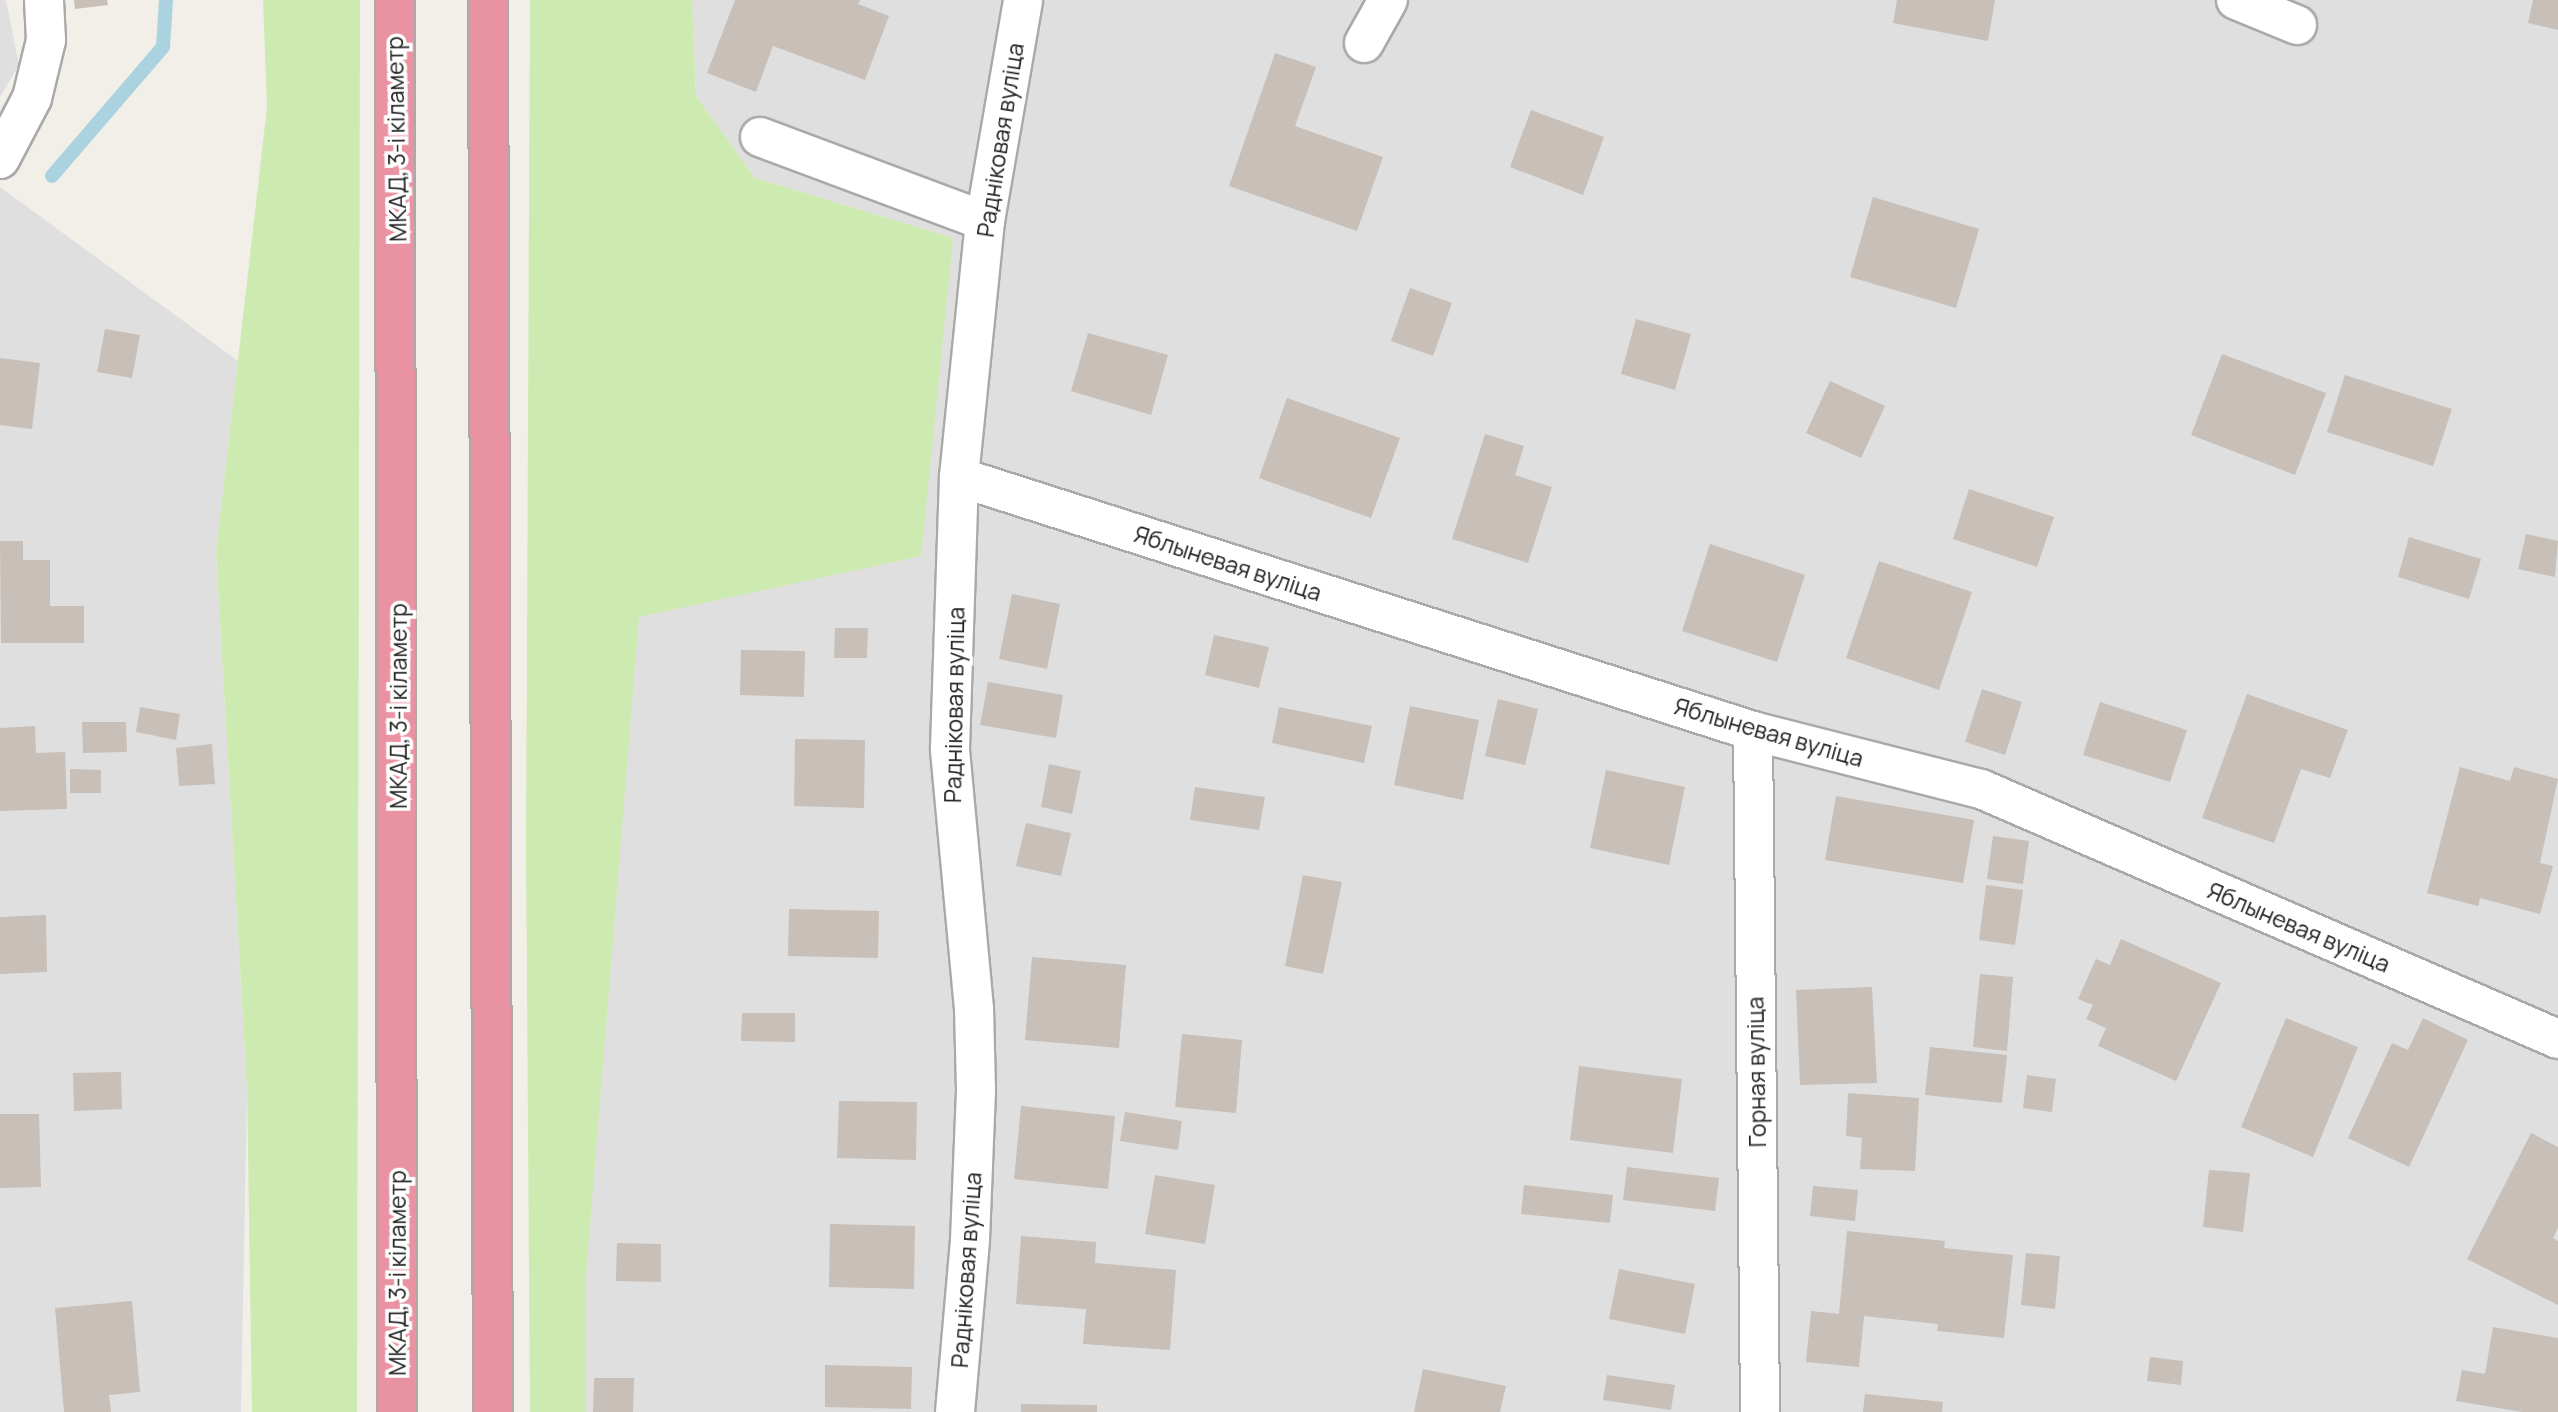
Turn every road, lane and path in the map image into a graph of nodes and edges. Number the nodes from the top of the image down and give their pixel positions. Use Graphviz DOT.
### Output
graph roads {
  1 [pos="44,0"];
  2 [pos="395,0"];
  3 [pos="488,0"];
  4 [pos="1023,0"];
  5 [pos="1388,0"];
  6 [pos="2236,0"];
  7 [pos="2297,24"];
  8 [pos="1364,43"];
  9 [pos="760,137"];
  10 [pos="0,159"];
  11 [pos="985,221"];
  12 [pos="959,477"];
  13 [pos="1753,732"];
  14 [pos="2558,1039"];
  15 [pos="397,1412"];
  16 [pos="493,1412"];
  17 [pos="955,1412"];
  18 [pos="1760,1412"];
  1 -- 10 [label="street"];
  2 -- 15 [label="highway, МКАД, 3-і кіламетр"];
  3 -- 16 [label="highway"];
  4 -- 11 [label="street, Радніковая вуліца"];
  5 -- 8 [label="street"];
  6 -- 7 [label="street"];
  9 -- 11 [label="street"];
  11 -- 12 [label="street, Радніковая вуліца"];
  12 -- 13 [label="street, Яблыневая вуліца"];
  12 -- 17 [label="street, Радніковая вуліца"];
  13 -- 14 [label="street, Яблыневая вуліца"];
  13 -- 18 [label="street, Горная вуліца"];
}
